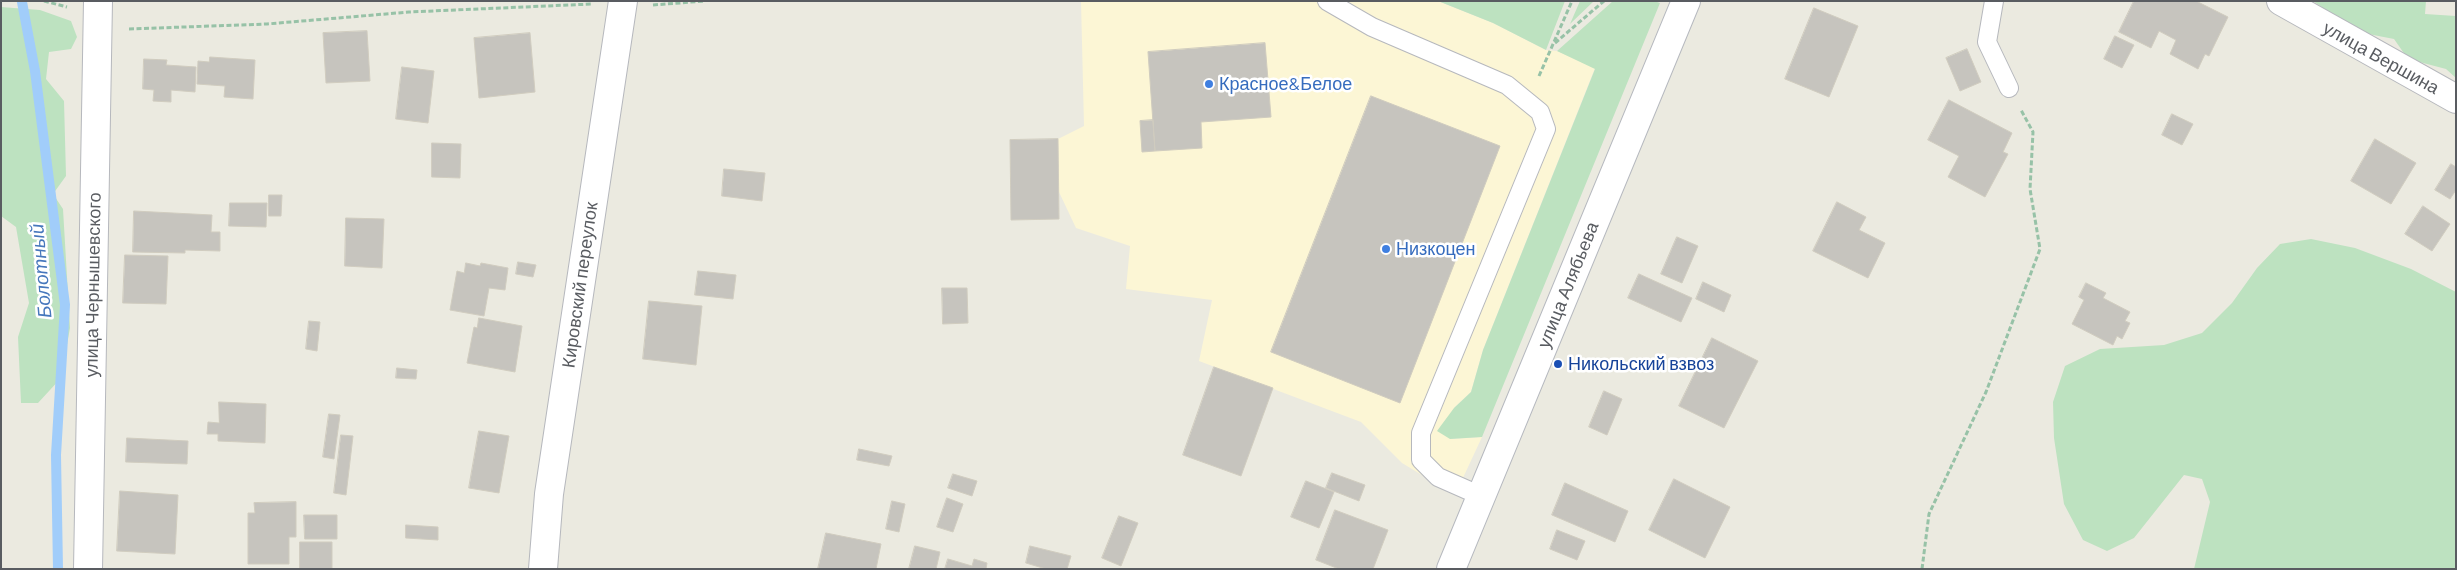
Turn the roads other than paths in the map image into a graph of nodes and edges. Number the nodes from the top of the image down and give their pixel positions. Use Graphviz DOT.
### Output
graph roads {
  1 [pos="623,1"];
  2 [pos="1326,1"];
  3 [pos="1686,1"];
  4 [pos="1994,1"];
  5 [pos="2281,1"];
  6 [pos="98,10"];
  7 [pos="2009,88"];
  8 [pos="2456,99"];
  9 [pos="1481,496"];
  10 [pos="88,569"];
  11 [pos="543,569"];
  12 [pos="1451,569"];
  1 -- 11 [label="street, Кировский переулок"];
  2 -- 9 [label="lane"];
  3 -- 9 [label="street, улица Алябьева"];
  4 -- 7 [label="lane"];
  5 -- 8 [label="street, улица Вершина"];
  6 -- 10 [label="street, улица Чернышевского"];
  9 -- 12 [label="street, улица Алябьева"];
}
